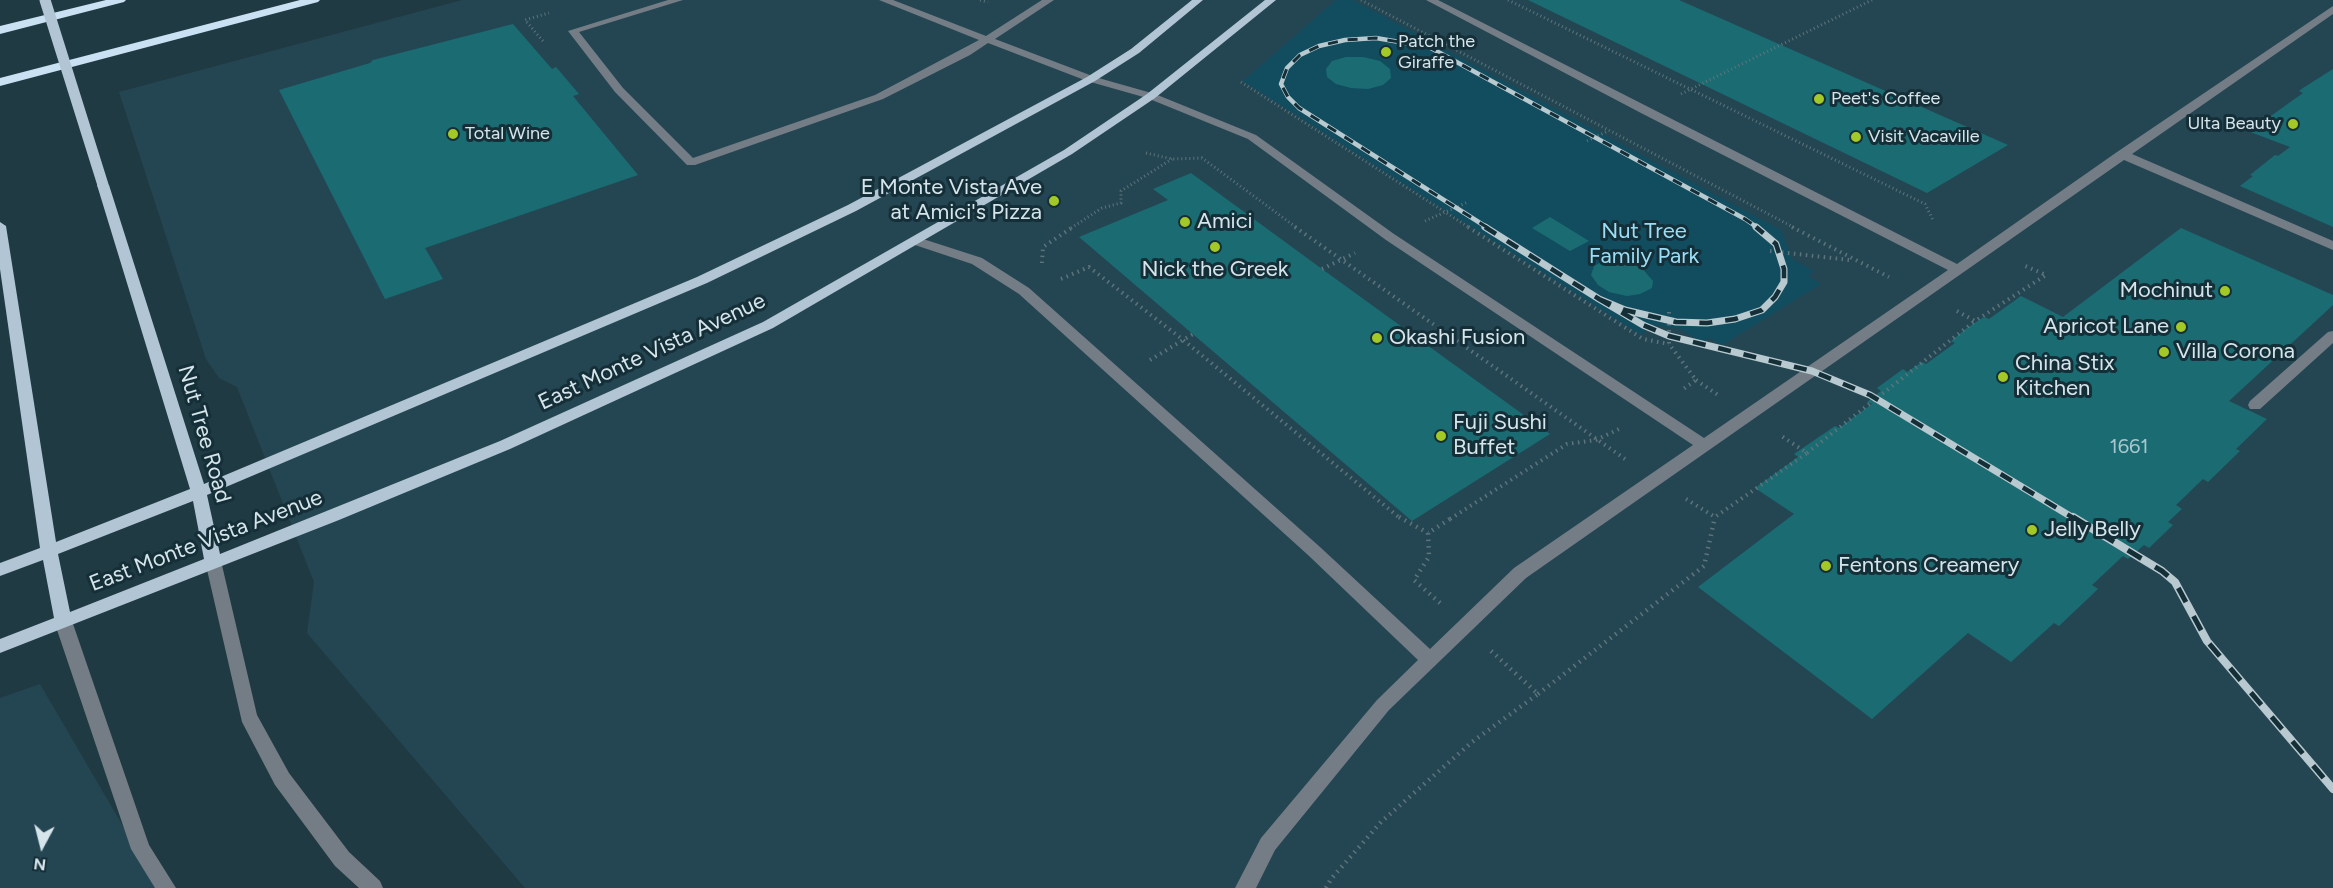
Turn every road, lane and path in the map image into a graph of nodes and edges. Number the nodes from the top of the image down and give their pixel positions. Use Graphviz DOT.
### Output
graph roads {
  1 [pos="45,0"];
  2 [pos="120,0"];
  3 [pos="314,0"];
  4 [pos="678,0"];
  5 [pos="884,0"];
  6 [pos="1049,0"];
  7 [pos="1197,0"];
  8 [pos="1271,0"];
  9 [pos="1361,0"];
  10 [pos="1431,0"];
  11 [pos="1508,0"];
  12 [pos="1872,0"];
  13 [pos="2333,9"];
  14 [pos="0,30"];
  15 [pos="987,39"];
  16 [pos="1091,79"];
  17 [pos="1240,82"];
  18 [pos="0,83"];
  19 [pos="1691,89"];
  20 [pos="1151,96"];
  21 [pos="1645,111"];
  22 [pos="1606,131"];
  23 [pos="1587,141"];
  24 [pos="1146,153"];
  25 [pos="2121,154"];
  26 [pos="1172,159"];
  27 [pos="0,226"];
  28 [pos="916,241"];
  29 [pos="1901,241"];
  30 [pos="2333,246"];
  31 [pos="1987,248"];
  32 [pos="1770,251"];
  33 [pos="1854,261"];
  34 [pos="1039,269"];
  35 [pos="1957,269"];
  36 [pos="1056,281"];
  37 [pos="1924,292"];
  38 [pos="1974,321"];
  39 [pos="1193,334"];
  40 [pos="2333,335"];
  41 [pos="1182,339"];
  42 [pos="1669,344"];
  43 [pos="1120,379"];
  44 [pos="2255,405"];
  45 [pos="1596,441"];
  46 [pos="1704,445"];
  47 [pos="1807,453"];
  48 [pos="199,492"];
  49 [pos="1715,517"];
  50 [pos="1428,533"];
  51 [pos="49,551"];
  52 [pos="213,561"];
  53 [pos="0,570"];
  54 [pos="63,621"];
  55 [pos="0,646"];
  56 [pos="1430,660"];
  57 [pos="1538,694"];
  58 [pos="166,888"];
  59 [pos="373,888"];
  60 [pos="1245,888"];
  1 -- 48 [label="main road, Nut Tree Road, bridge"];
  2 -- 14 [label="highway"];
  3 -- 18 [label="highway"];
  4 -- 15 [label="street"];
  5 -- 15 [label="street"];
  6 -- 15 [label="street"];
  7 -- 16 [label="main road, East Monte Vista Avenue"];
  8 -- 20 [label="main road, East Monte Vista Avenue"];
  9 -- 22 [label="path"];
  10 -- 21 [label="street"];
  11 -- 19 [label="path"];
  12 -- 19 [label="path"];
  13 -- 25 [label="street"];
  15 -- 16 [label="street"];
  16 -- 20 [label="street"];
  16 -- 48 [label="main road, East Monte Vista Avenue"];
  17 -- 42 [label="path"];
  19 -- 21 [label="path"];
  19 -- 29 [label="path"];
  20 -- 28 [label="main road, East Monte Vista Avenue"];
  20 -- 46 [label="street"];
  21 -- 22 [label="path"];
  21 -- 29 [label="street"];
  22 -- 23 [label="path"];
  22 -- 33 [label="path"];
  24 -- 26 [label="path"];
  25 -- 30 [label="street"];
  25 -- 31 [label="street"];
  26 -- 34 [label="path"];
  26 -- 45 [label="path"];
  27 -- 51 [label="main road"];
  28 -- 43 [label="street"];
  28 -- 52 [label="main road, East Monte Vista Avenue"];
  29 -- 33 [label="path"];
  29 -- 35 [label="street"];
  31 -- 35 [label="street"];
  31 -- 38 [label="path"];
  32 -- 33 [label="path"];
  35 -- 37 [label="street"];
  36 -- 41 [label="path"];
  37 -- 38 [label="path"];
  37 -- 46 [label="street"];
  38 -- 47 [label="path"];
  39 -- 41 [label="path"];
  40 -- 44 [label="street"];
  41 -- 43 [label="path"];
  41 -- 50 [label="path"];
  43 -- 56 [label="street"];
  46 -- 56 [label="street"];
  48 -- 51 [label="main road, East Monte Vista Avenue"];
  48 -- 52 [label="main road, Nut Tree Road"];
  49 -- 57 [label="path"];
  51 -- 53 [label="main road, East Monte Vista Avenue"];
  51 -- 54 [label="main road"];
  52 -- 54 [label="main road, East Monte Vista Avenue"];
  52 -- 59 [label="street, Nut Tree Road"];
  54 -- 55 [label="main road, East Monte Vista Avenue"];
  54 -- 58 [label="street"];
  56 -- 60 [label="street"];
}
